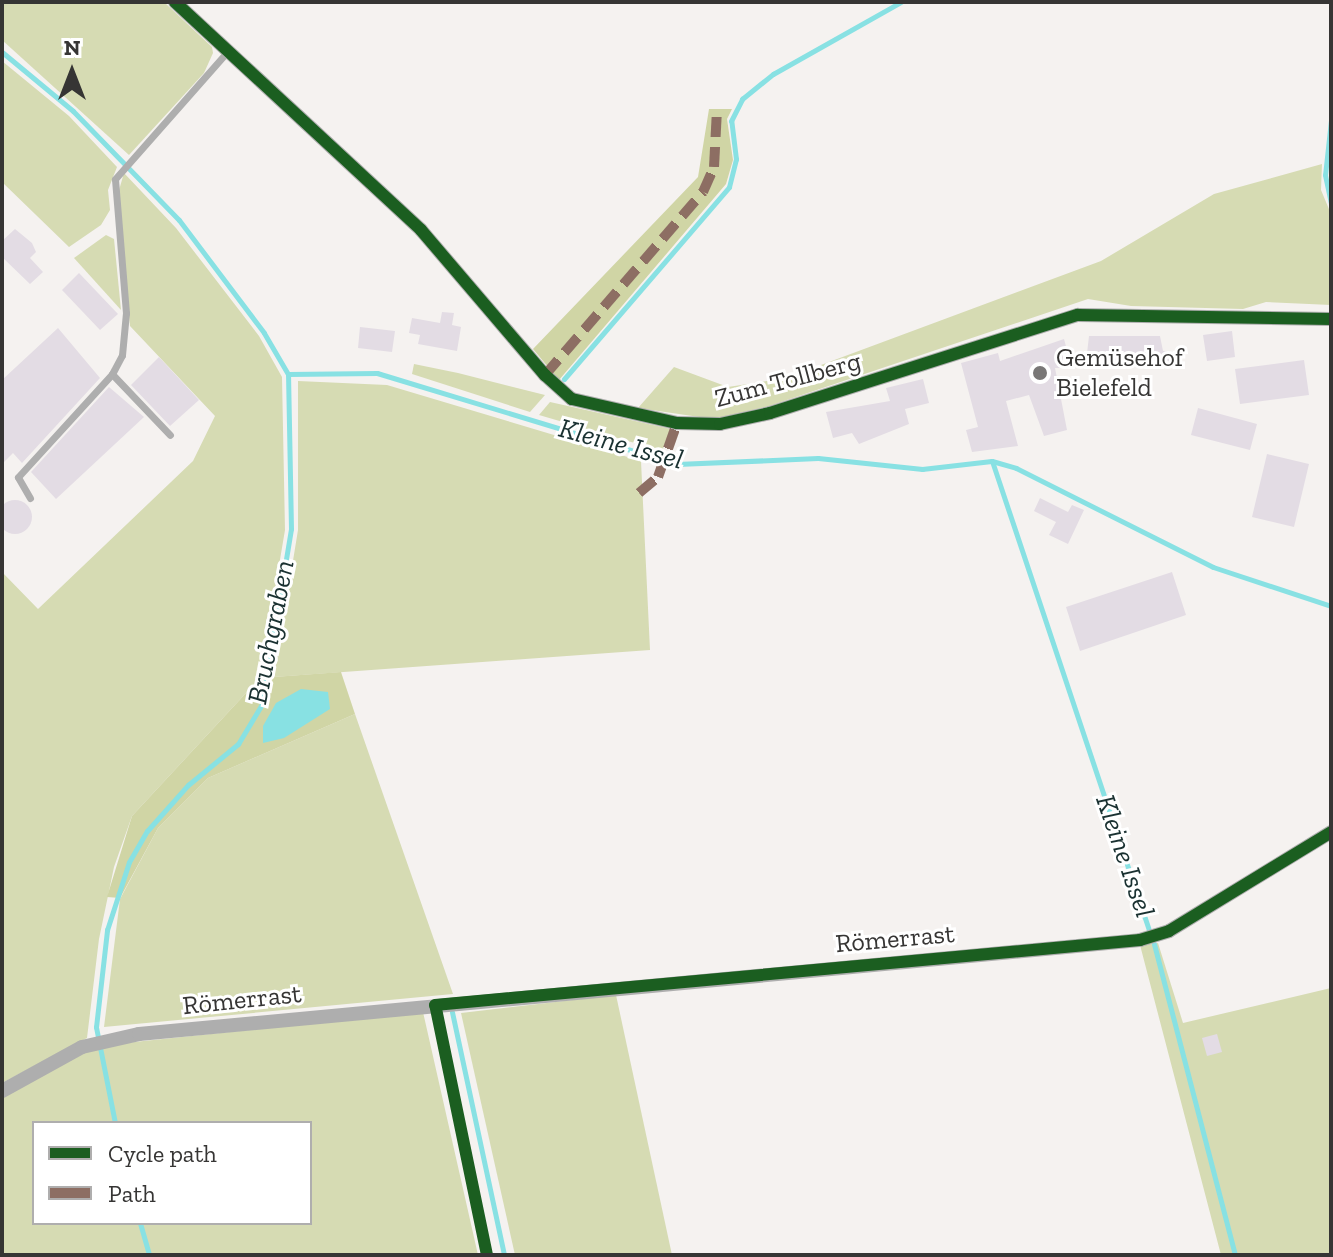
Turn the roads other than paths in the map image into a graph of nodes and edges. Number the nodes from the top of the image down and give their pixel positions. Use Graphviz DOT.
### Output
graph roads {
  1 [pos="175,2"];
  2 [pos="228,51"];
  3 [pos="1331,319"];
  4 [pos="112,374"];
  5 [pos="170,435"];
  6 [pos="30,498"];
  7 [pos="1331,832"];
  8 [pos="2,1091"];
  1 -- 2 [label="street, Zum Tollberg"];
  2 -- 3 [label="street, Zum Tollberg"];
  2 -- 4 [label="lane"];
  4 -- 5 [label="lane"];
  4 -- 6 [label="lane"];
  7 -- 8 [label="street, Römerrast"];
}
